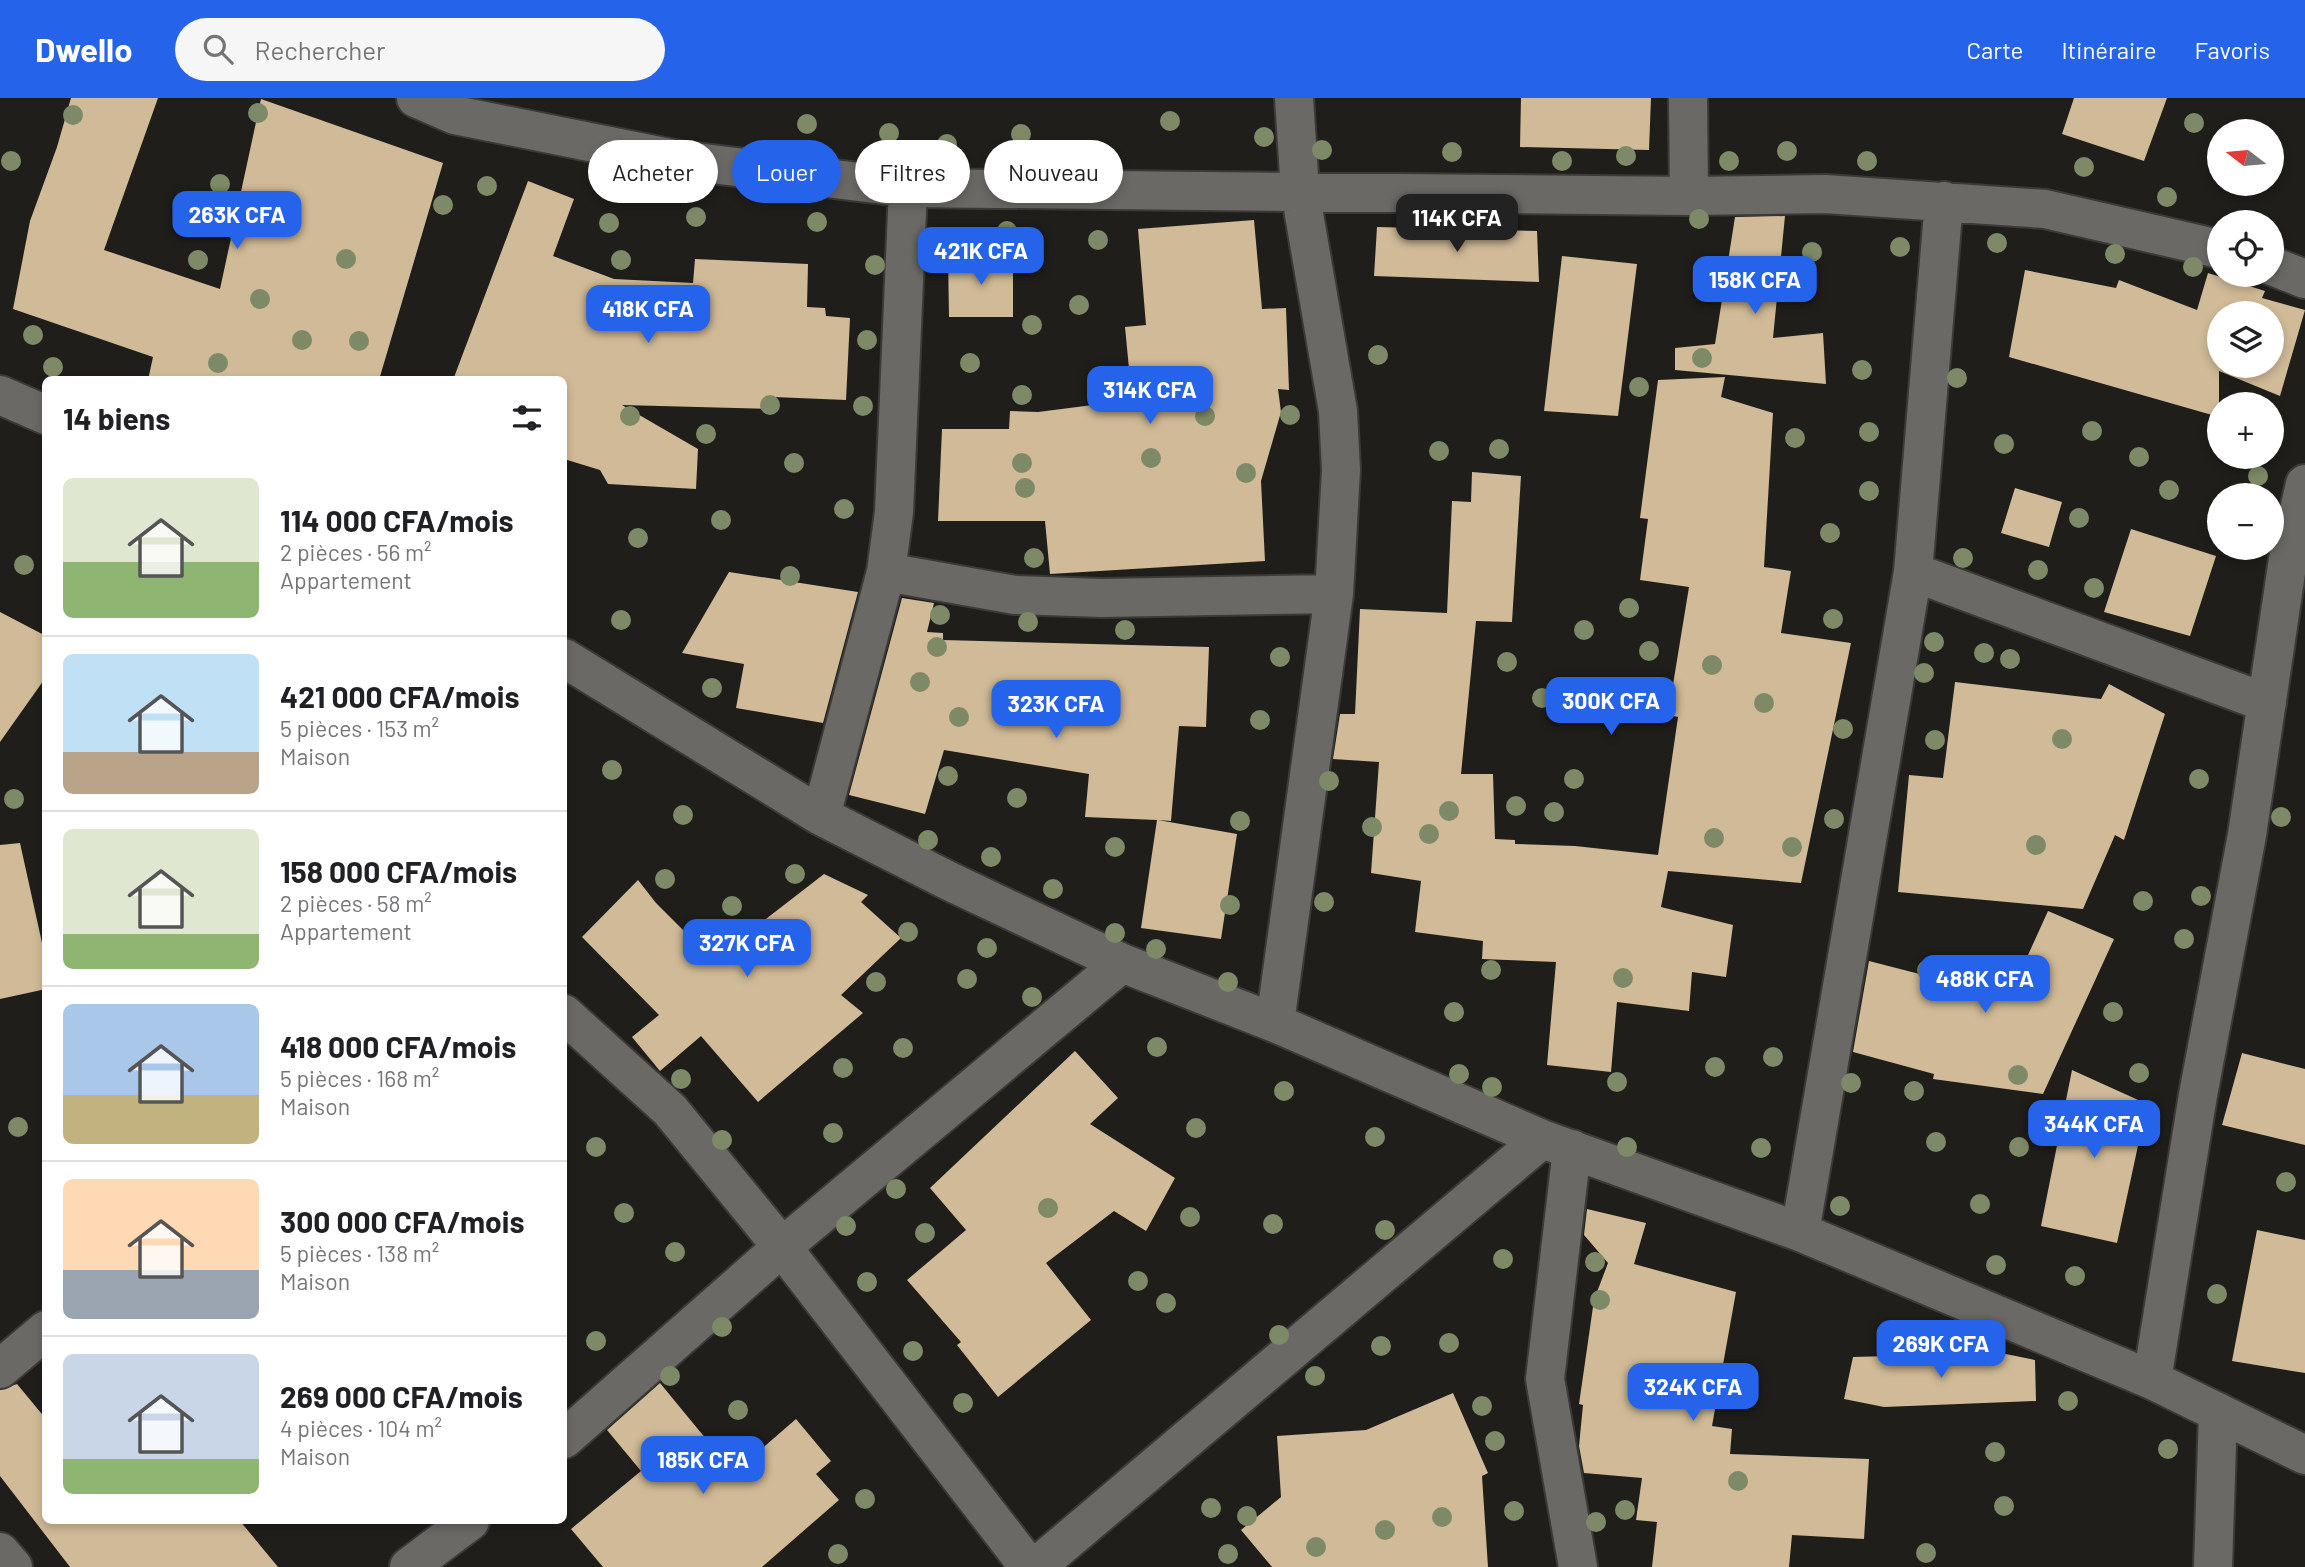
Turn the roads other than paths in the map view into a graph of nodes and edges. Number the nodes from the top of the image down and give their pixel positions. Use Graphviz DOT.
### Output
graph roads {
  1 [pos="416,98"];
  2 [pos="1294,98"];
  3 [pos="1688,98"];
  4 [pos="855,182"];
  5 [pos="970,188"];
  6 [pos="1300,191"];
  7 [pos="1689,196"];
  8 [pos="1944,201"];
  9 [pos="907,203"];
  10 [pos="2207,246"];
  11 [pos="2284,270"];
  12 [pos="2305,279"];
  13 [pos="0,395"];
  14 [pos="42,413"];
  15 [pos="2305,484"];
  16 [pos="886,572"];
  17 [pos="1913,572"];
  18 [pos="1334,594"];
  19 [pos="567,660"];
  20 [pos="2267,703"];
  21 [pos="821,816"];
  22 [pos="1122,963"];
  23 [pos="567,1017"];
  24 [pos="1275,1023"];
  25 [pos="1557,1144"];
  26 [pos="1800,1232"];
  27 [pos="782,1247"];
  28 [pos="42,1333"];
  29 [pos="0,1369"];
  30 [pos="2151,1380"];
  31 [pos="2218,1412"];
  32 [pos="567,1436"];
  33 [pos="2305,1455"];
  34 [pos="466,1524"];
  35 [pos="0,1552"];
  36 [pos="13,1567"];
  37 [pos="409,1567"];
  38 [pos="1029,1567"];
  39 [pos="1036,1567"];
  40 [pos="1578,1567"];
  41 [pos="2213,1567"];
  1 -- 4 [label="street"];
  2 -- 6 [label="street"];
  3 -- 7 [label="street"];
  5 -- 6 [label="street"];
  6 -- 7 [label="street"];
  6 -- 18 [label="street"];
  7 -- 8 [label="street"];
  8 -- 10 [label="street"];
  8 -- 17 [label="street"];
  9 -- 16 [label="street"];
  11 -- 12 [label="street"];
  13 -- 14 [label="street"];
  15 -- 20 [label="street"];
  16 -- 18 [label="street"];
  16 -- 21 [label="street"];
  17 -- 20 [label="street"];
  17 -- 26 [label="street"];
  18 -- 24 [label="street"];
  19 -- 21 [label="street"];
  20 -- 30 [label="street"];
  21 -- 22 [label="street"];
  22 -- 24 [label="street"];
  22 -- 27 [label="street"];
  23 -- 27 [label="street"];
  24 -- 25 [label="street"];
  25 -- 26 [label="street"];
  25 -- 39 [label="street"];
  25 -- 40 [label="street"];
  26 -- 30 [label="street"];
  27 -- 32 [label="street"];
  27 -- 38 [label="street"];
  28 -- 29 [label="street"];
  30 -- 31 [label="street"];
  31 -- 33 [label="street"];
  31 -- 41 [label="street"];
  34 -- 37 [label="street"];
  35 -- 36 [label="street"];
}
